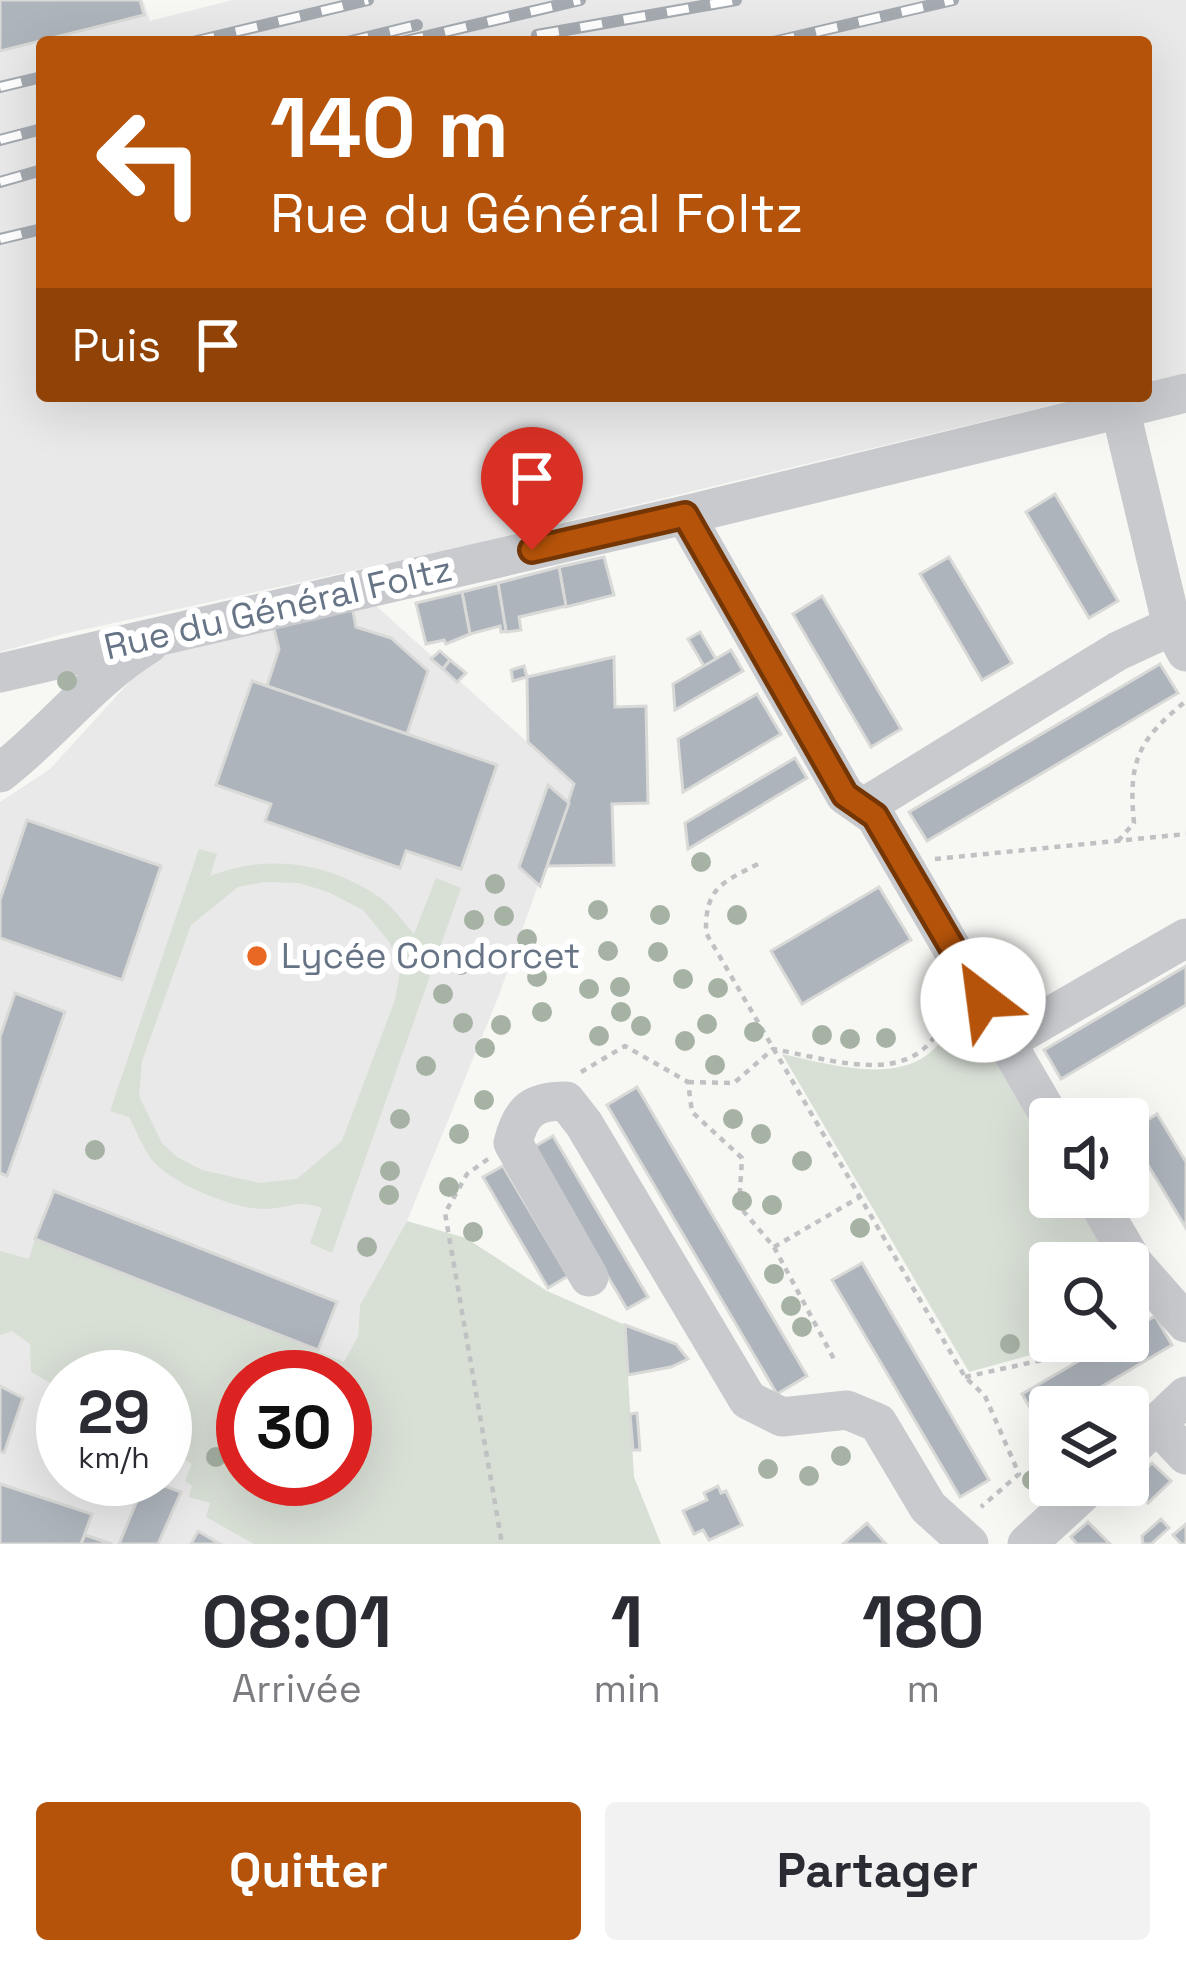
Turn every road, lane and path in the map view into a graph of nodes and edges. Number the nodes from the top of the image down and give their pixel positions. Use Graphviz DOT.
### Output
graph roads {
  1 [pos="1186,393"];
  2 [pos="1152,401"];
  3 [pos="1146,402"];
  4 [pos="1120,408"];
  5 [pos="685,515"];
  6 [pos="164,635"];
  7 [pos="1179,639"];
  8 [pos="0,673"];
  9 [pos="1186,701"];
  10 [pos="0,772"];
  11 [pos="864,807"];
  12 [pos="1186,834"];
  13 [pos="1118,841"];
  14 [pos="898,854"];
  15 [pos="758,864"];
  16 [pos="1186,938"];
  17 [pos="959,959"];
  18 [pos="1007,1041"];
  19 [pos="773,1048"];
  20 [pos="688,1082"];
  21 [pos="1039,1098"];
  22 [pos="543,1101"];
  23 [pos="513,1143"];
  24 [pos="860,1197"];
  25 [pos="1107,1218"];
  26 [pos="774,1247"];
  27 [pos="589,1277"];
  28 [pos="1186,1323"];
  29 [pos="835,1360"];
  30 [pos="1034,1362"];
  31 [pos="965,1377"];
  32 [pos="1186,1396"];
  33 [pos="1157,1424"];
  34 [pos="1149,1431"];
  35 [pos="1186,1455"];
  36 [pos="1068,1506"];
  37 [pos="961,1538"];
  38 [pos="502,1544"];
  39 [pos="1027,1544"];
  1 -- 2 [label="street, Rue du Général Foltz"];
  3 -- 4 [label="street, Rue du Général Foltz"];
  4 -- 5 [label="street, Rue du Général Foltz"];
  4 -- 7 [label="street"];
  5 -- 6 [label="street, Rue du Général Foltz"];
  5 -- 11 [label="street"];
  6 -- 8 [label="street, Rue du Général Foltz"];
  6 -- 10 [label="street"];
  7 -- 11 [label="street"];
  9 -- 13 [label="path"];
  11 -- 14 [label="street"];
  12 -- 13 [label="path"];
  13 -- 14 [label="path"];
  14 -- 17 [label="street"];
  15 -- 19 [label="path"];
  16 -- 18 [label="street"];
  17 -- 18 [label="street"];
  17 -- 19 [label="path"];
  18 -- 21 [label="street"];
  19 -- 20 [label="path"];
  19 -- 24 [label="path"];
  20 -- 22 [label="path"];
  20 -- 26 [label="path"];
  22 -- 23 [label="street"];
  22 -- 37 [label="street"];
  23 -- 27 [label="street"];
  23 -- 38 [label="path"];
  24 -- 26 [label="path"];
  24 -- 31 [label="path"];
  25 -- 28 [label="street"];
  26 -- 29 [label="path"];
  30 -- 31 [label="path"];
  31 -- 37 [label="path"];
  32 -- 33 [label="street"];
  33 -- 34 [label="street"];
  33 -- 35 [label="street"];
  36 -- 39 [label="street"];
}
